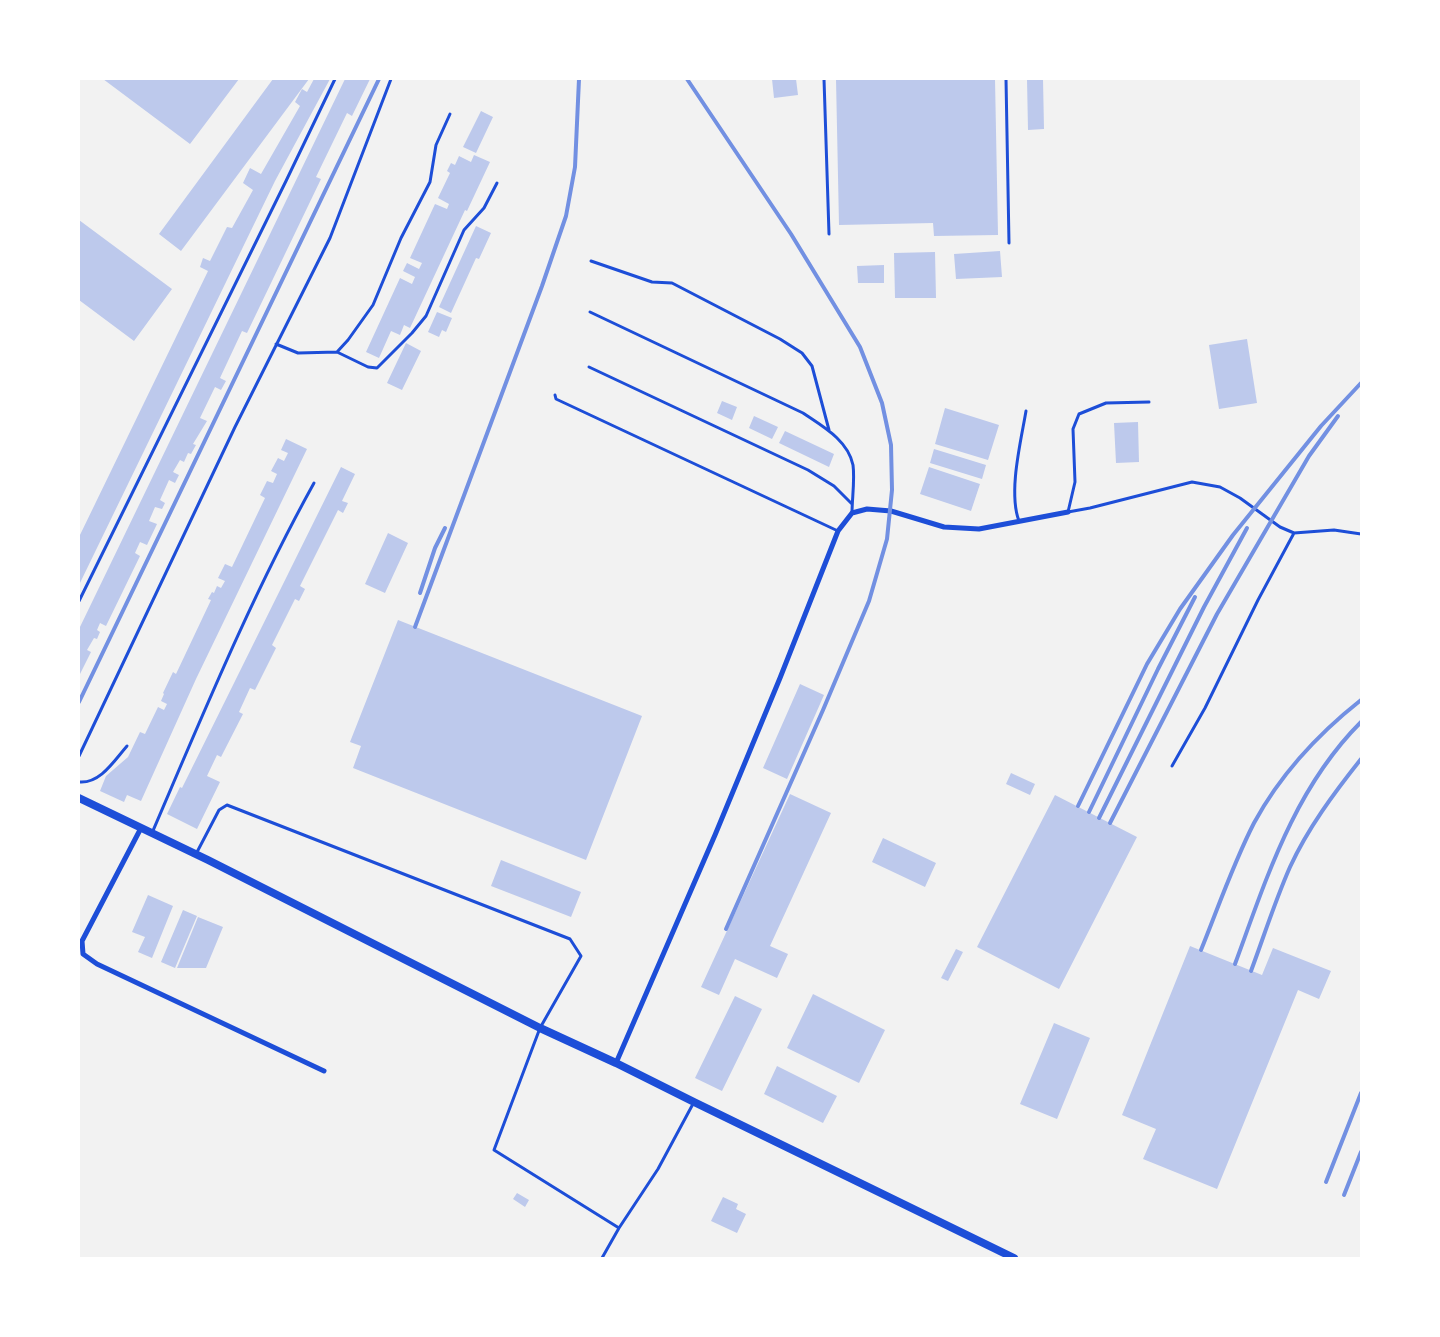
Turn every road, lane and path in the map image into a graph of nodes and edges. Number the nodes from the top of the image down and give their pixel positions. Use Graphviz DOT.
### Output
graph roads {
  1 [pos="335,79"];
  2 [pos="391,79"];
  3 [pos="824,79"];
  4 [pos="1006,79"];
  5 [pos="450,114"];
  6 [pos="497,184"];
  7 [pos="829,234"];
  8 [pos="1009,243"];
  9 [pos="591,262"];
  10 [pos="590,312"];
  11 [pos="276,344"];
  12 [pos="337,352"];
  13 [pos="588,367"];
  14 [pos="555,395"];
  15 [pos="1149,402"];
  16 [pos="1026,411"];
  17 [pos="830,431"];
  18 [pos="314,483"];
  19 [pos="852,504"];
  20 [pos="1068,512"];
  21 [pos="852,513"];
  22 [pos="1019,522"];
  23 [pos="838,531"];
  24 [pos="1294,532"];
  25 [pos="1361,534"];
  26 [pos="79,601"];
  27 [pos="127,746"];
  28 [pos="79,756"];
  29 [pos="1172,766"];
  30 [pos="79,782"];
  31 [pos="79,798"];
  32 [pos="141,828"];
  33 [pos="152,833"];
  34 [pos="196,855"];
  35 [pos="81,943"];
  36 [pos="540,1028"];
  37 [pos="616,1062"];
  38 [pos="324,1071"];
  39 [pos="694,1102"];
  40 [pos="619,1228"];
  41 [pos="602,1258"];
  42 [pos="1014,1258"];
  1 -- 26 [label="lane"];
  2 -- 11 [label="lane"];
  3 -- 7 [label="lane"];
  4 -- 8 [label="lane"];
  5 -- 12 [label="lane"];
  6 -- 12 [label="lane"];
  9 -- 17 [label="lane"];
  10 -- 17 [label="lane"];
  11 -- 12 [label="lane"];
  11 -- 28 [label="lane"];
  13 -- 19 [label="lane"];
  14 -- 23 [label="lane"];
  15 -- 20 [label="lane"];
  16 -- 22 [label="lane"];
  17 -- 19 [label="lane"];
  18 -- 33 [label="lane"];
  19 -- 21 [label="lane"];
  20 -- 22 [label="street"];
  20 -- 24 [label="lane"];
  21 -- 22 [label="street"];
  21 -- 23 [label="street"];
  23 -- 37 [label="street"];
  24 -- 25 [label="lane"];
  24 -- 29 [label="lane"];
  27 -- 30 [label="lane"];
  31 -- 32 [label="street"];
  32 -- 33 [label="street"];
  32 -- 35 [label="street"];
  33 -- 34 [label="street"];
  34 -- 36 [label="street"];
  34 -- 36 [label="lane"];
  35 -- 38 [label="street"];
  36 -- 37 [label="street"];
  36 -- 40 [label="lane"];
  37 -- 39 [label="street"];
  39 -- 40 [label="lane"];
  39 -- 42 [label="street"];
  40 -- 41 [label="lane"];
}
